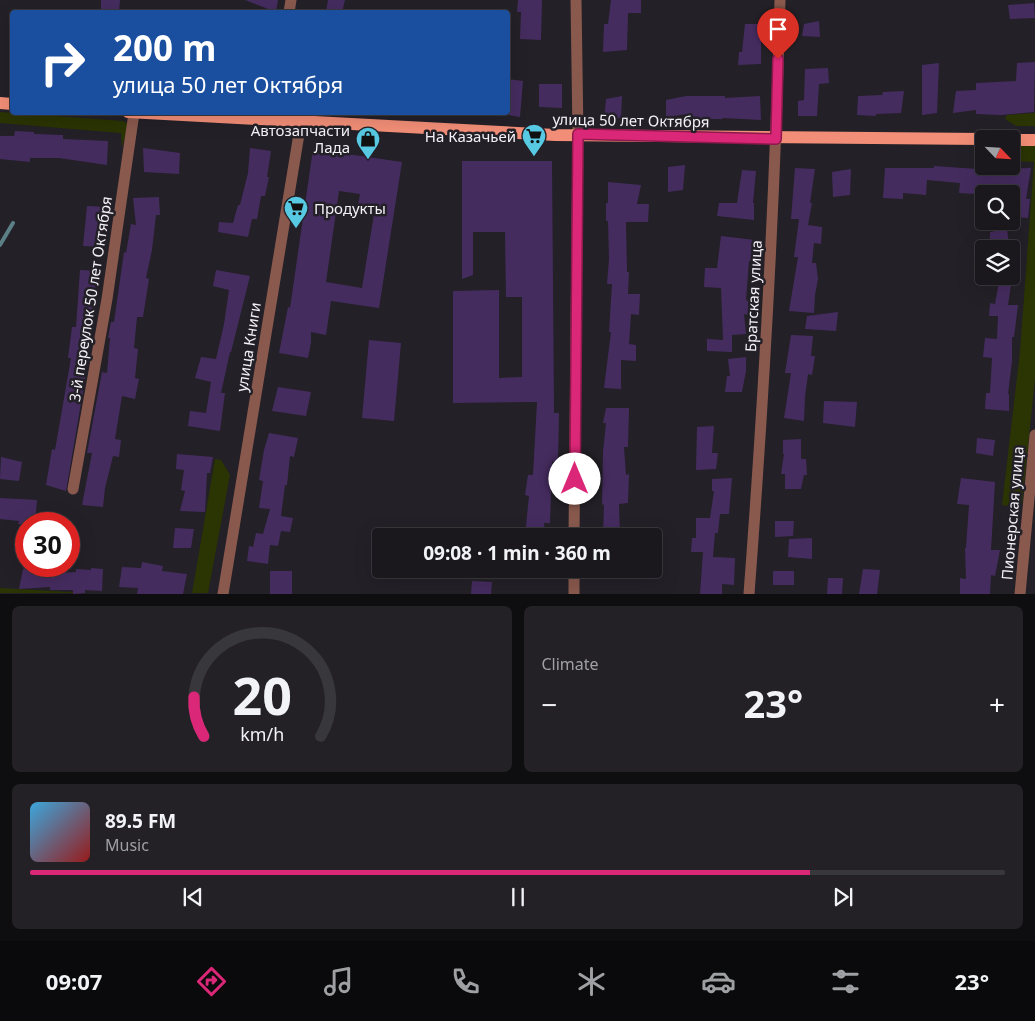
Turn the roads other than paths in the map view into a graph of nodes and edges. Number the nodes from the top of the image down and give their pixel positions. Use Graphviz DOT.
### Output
graph roads {
  1 [pos="576,0"];
  2 [pos="780,0"];
  3 [pos="134,115"];
  4 [pos="171,115"];
  5 [pos="291,115"];
  6 [pos="301,122"];
  7 [pos="578,134"];
  8 [pos="776,139"];
  9 [pos="975,139"];
  10 [pos="1020,140"];
  11 [pos="1035,140"];
  12 [pos="1035,435"];
  13 [pos="73,489"];
  14 [pos="1032,510"];
  15 [pos="574,528"];
  16 [pos="574,578"];
  17 [pos="223,594"];
  18 [pos="574,594"];
  19 [pos="748,594"];
  20 [pos="1020,594"];
  1 -- 7 [label="street"];
  2 -- 8 [label="street, Братская улица"];
  3 -- 13 [label="street, 3-й переулок 50 лет Октября"];
  4 -- 6 [label="main road, улица 50 лет Октября"];
  5 -- 6 [label="street"];
  6 -- 7 [label="main road, улица 50 лет Октября"];
  6 -- 17 [label="street, улица Книги"];
  7 -- 8 [label="main road, улица 50 лет Октября"];
  7 -- 15 [label="street"];
  8 -- 9 [label="main road, улица 50 лет Октября"];
  8 -- 19 [label="street, Братская улица"];
  10 -- 11 [label="main road"];
  12 -- 14 [label="street, Пионерская улица"];
  14 -- 20 [label="street, Пионерская улица"];
  16 -- 18 [label="street"];
}
